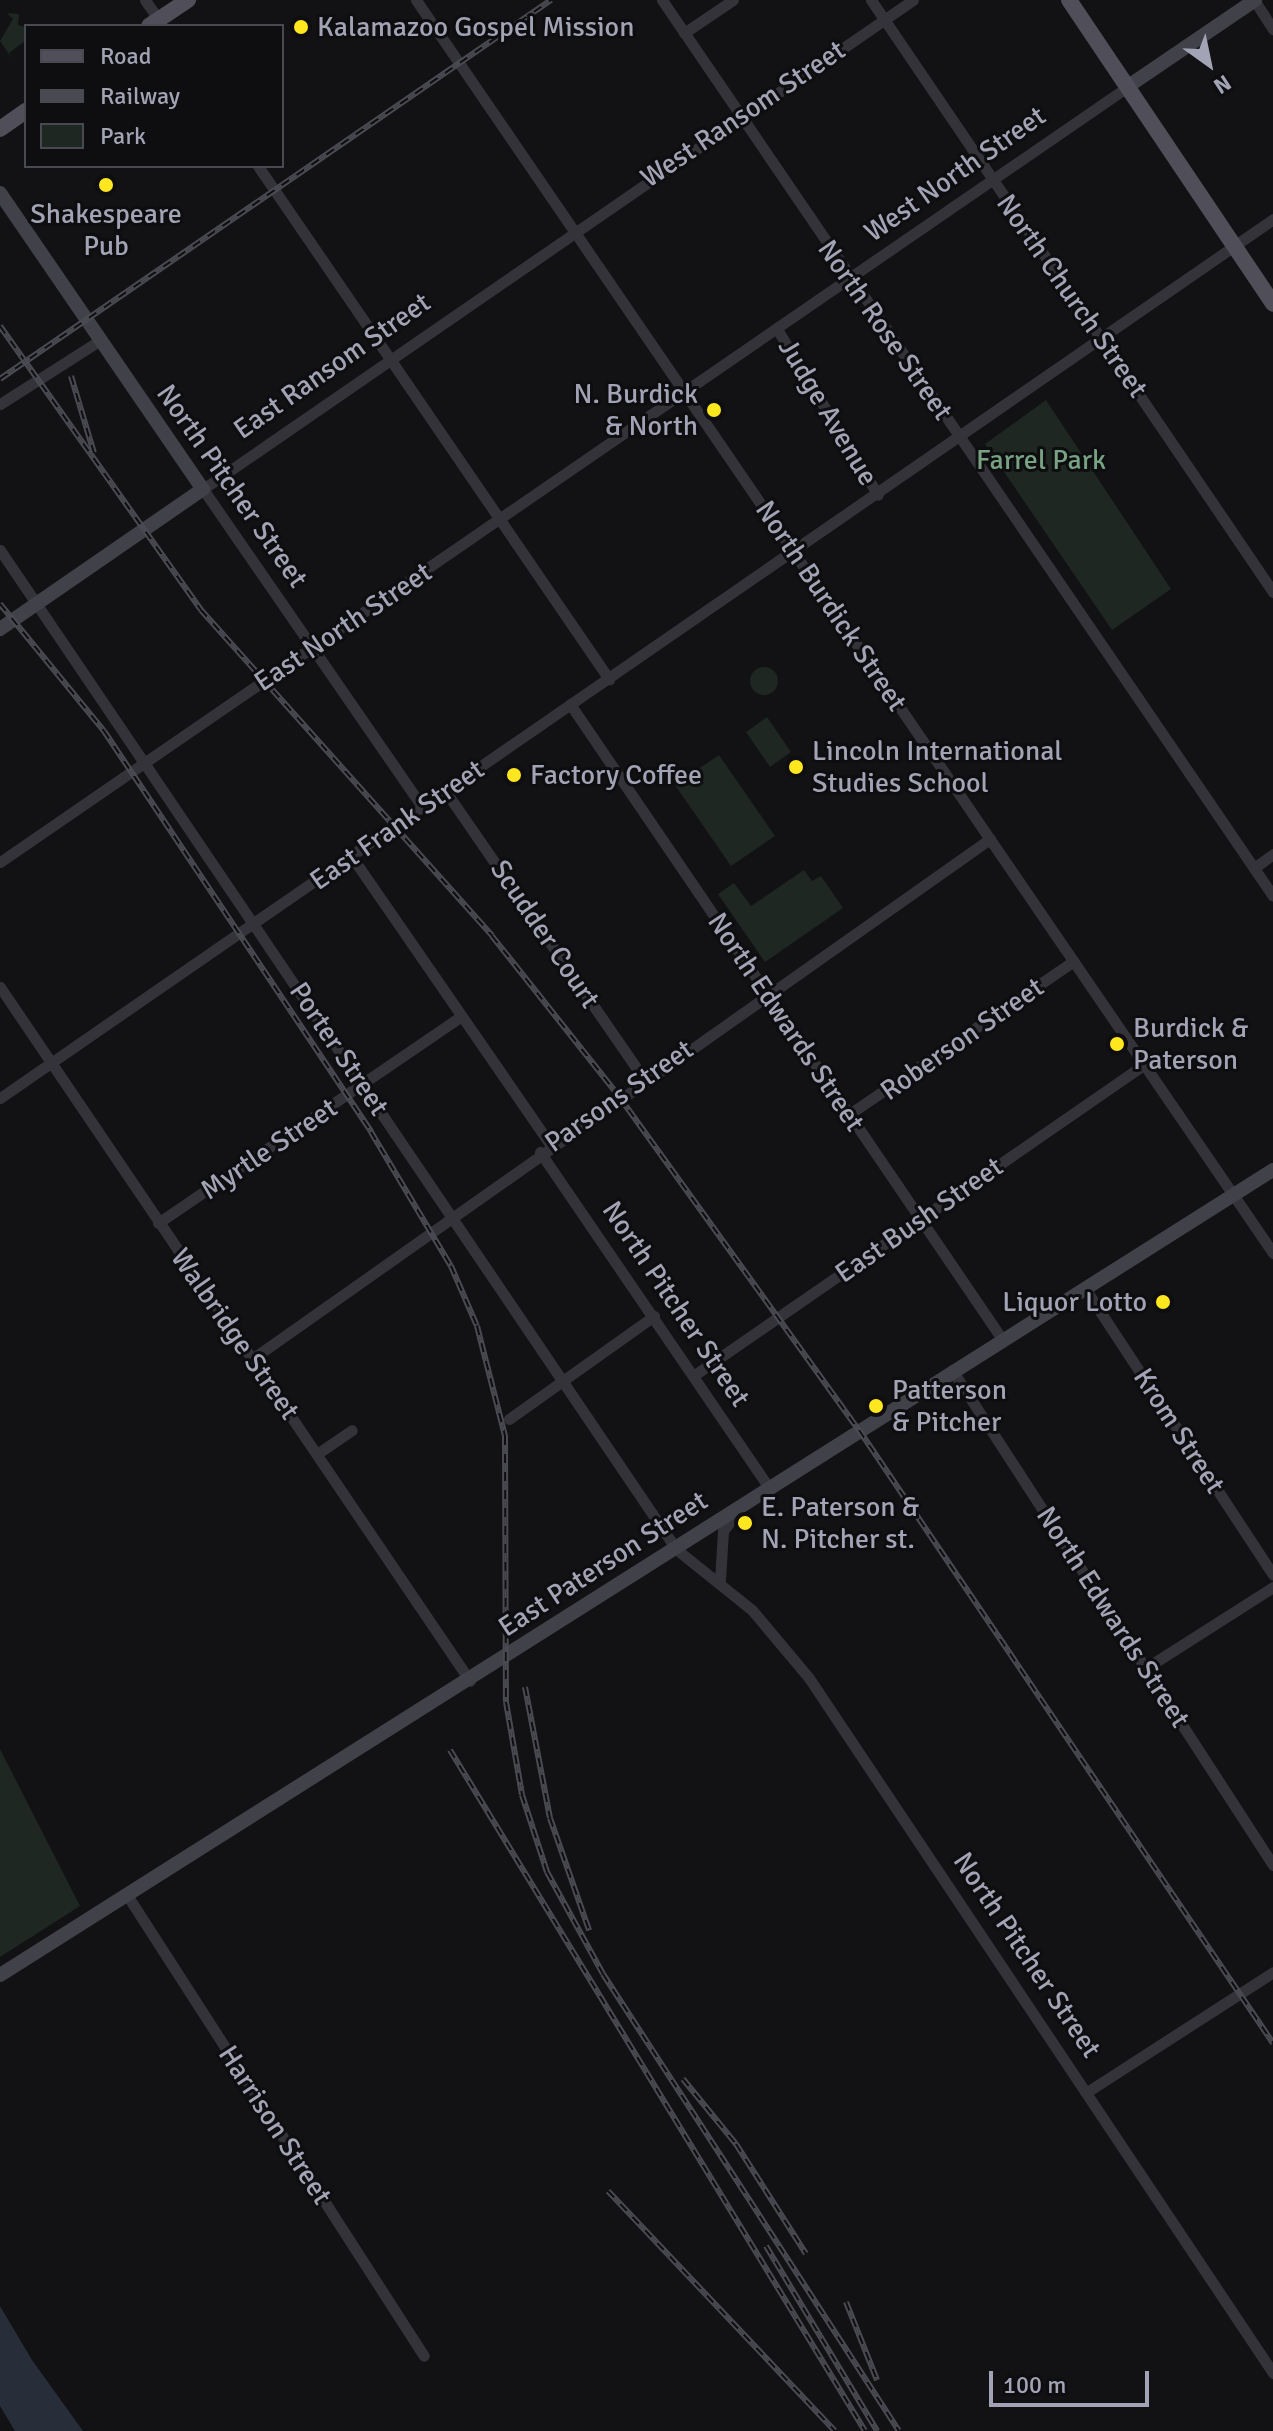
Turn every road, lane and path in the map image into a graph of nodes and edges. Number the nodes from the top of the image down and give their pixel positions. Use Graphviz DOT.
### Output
graph roads {
  1 [pos="145,0"];
  2 [pos="188,0"];
  3 [pos="416,0"];
  4 [pos="662,0"];
  5 [pos="733,0"];
  6 [pos="871,0"];
  7 [pos="913,0"];
  8 [pos="1069,0"];
  9 [pos="1255,0"];
  10 [pos="884,19"];
  11 [pos="157,24"];
  12 [pos="1273,29"];
  13 [pos="684,33"];
  14 [pos="1127,87"];
  15 [pos="24,112"];
  16 [pos="739,116"];
  17 [pos="0,129"];
  18 [pos="259,168"];
  19 [pos="992,180"];
  20 [pos="0,193"];
  21 [pos="1273,219"];
  22 [pos="575,228"];
  23 [pos="1236,246"];
  24 [pos="848,280"];
  25 [pos="1273,304"];
  26 [pos="777,329"];
  27 [pos="1103,340"];
  28 [pos="99,341"];
  29 [pos="388,358"];
  30 [pos="685,392"];
  31 [pos="0,404"];
  32 [pos="962,439"];
  33 [pos="203,489"];
  34 [pos="878,495"];
  35 [pos="499,520"];
  36 [pos="0,550"];
  37 [pos="794,552"];
  38 [pos="1273,592"];
  39 [pos="37,604"];
  40 [pos="0,629"];
  41 [pos="312,647"];
  42 [pos="609,679"];
  43 [pos="570,704"];
  44 [pos="144,764"];
  45 [pos="446,792"];
  46 [pos="423,808"];
  47 [pos="990,839"];
  48 [pos="1273,854"];
  49 [pos="352,857"];
  50 [pos="0,862"];
  51 [pos="1254,868"];
  52 [pos="1273,896"];
  53 [pos="254,923"];
  54 [pos="1074,961"];
  55 [pos="0,987"];
  56 [pos="766,991"];
  57 [pos="459,1018"];
  58 [pos="50,1063"];
  59 [pos="1145,1064"];
  60 [pos="643,1078"];
  61 [pos="363,1085"];
  62 [pos="0,1098"];
  63 [pos="848,1115"];
  64 [pos="545,1148"];
  65 [pos="1273,1170"];
  66 [pos="1235,1196"];
  67 [pos="454,1216"];
  68 [pos="920,1219"];
  69 [pos="158,1223"];
  70 [pos="1273,1253"];
  71 [pos="1084,1287"];
  72 [pos="654,1316"];
  73 [pos="1002,1339"];
  74 [pos="252,1359"];
  75 [pos="952,1370"];
  76 [pos="693,1376"];
  77 [pos="565,1379"];
  78 [pos="509,1419"];
  79 [pos="352,1430"];
  80 [pos="317,1454"];
  81 [pos="768,1486"];
  82 [pos="745,1502"];
  83 [pos="676,1549"];
  84 [pos="1273,1575"];
  85 [pos="720,1580"];
  86 [pos="1273,1587"];
  87 [pos="1146,1668"];
  88 [pos="470,1681"];
  89 [pos="1273,1865"];
  90 [pos="127,1895"];
  91 [pos="1273,1972"];
  92 [pos="0,1975"];
  93 [pos="1087,2092"];
  94 [pos="424,2356"];
  95 [pos="1273,2373"];
  1 -- 11 [label="street"];
  2 -- 11 [label="main road"];
  3 -- 22 [label="street, North Burdick Street"];
  4 -- 13 [label="street, North Rose Street"];
  5 -- 13 [label="street"];
  6 -- 10 [label="street, North Church Street"];
  7 -- 10 [label="street, West Ransom Street"];
  8 -- 14 [label="main road"];
  9 -- 12 [label="street"];
  9 -- 14 [label="street, West North Street"];
  10 -- 16 [label="street, West Ransom Street"];
  10 -- 19 [label="street, North Church Street"];
  13 -- 16 [label="street, North Rose Street"];
  14 -- 19 [label="street, West North Street"];
  14 -- 23 [label="main road"];
  15 -- 17 [label="main road"];
  16 -- 22 [label="street, West Ransom Street"];
  16 -- 24 [label="street, North Rose Street"];
  18 -- 29 [label="street"];
  19 -- 24 [label="street, West North Street"];
  19 -- 27 [label="street, North Church Street"];
  20 -- 28 [label="street, North Pitcher Street"];
  21 -- 23 [label="street, East Frank Street"];
  22 -- 29 [label="street, East Ransom Street"];
  22 -- 30 [label="street, North Burdick Street"];
  23 -- 25 [label="main road"];
  23 -- 27 [label="street, East Frank Street"];
  24 -- 26 [label="street, West North Street"];
  24 -- 32 [label="street, North Rose Street"];
  26 -- 30 [label="street, West North Street"];
  26 -- 34 [label="street, Judge Avenue"];
  27 -- 32 [label="street, East Frank Street"];
  27 -- 38 [label="street, North Church Street"];
  28 -- 31 [label="street"];
  28 -- 33 [label="street, North Pitcher Street"];
  29 -- 33 [label="street, East Ransom Street"];
  29 -- 35 [label="street"];
  30 -- 35 [label="street, East North Street"];
  30 -- 37 [label="street, North Burdick Street"];
  32 -- 34 [label="street, East Frank Street"];
  32 -- 51 [label="street, North Rose Street"];
  33 -- 39 [label="street, East Ransom Street"];
  33 -- 41 [label="street, North Pitcher Street"];
  34 -- 37 [label="street, East Frank Street"];
  35 -- 41 [label="street, East North Street"];
  35 -- 42 [label="street"];
  36 -- 39 [label="street, Porter Street"];
  37 -- 42 [label="street, East Frank Street"];
  37 -- 47 [label="street, North Burdick Street"];
  39 -- 40 [label="street, East Ransom Street"];
  39 -- 44 [label="street, Porter Street"];
  41 -- 44 [label="street, East North Street"];
  41 -- 46 [label="street, North Pitcher Street"];
  42 -- 43 [label="street, East Frank Street"];
  43 -- 45 [label="street, East Frank Street"];
  43 -- 56 [label="street, North Edwards Street"];
  44 -- 50 [label="street, East North Street"];
  44 -- 53 [label="street, Porter Street"];
  45 -- 46 [label="street, East Frank Street"];
  45 -- 60 [label="street, Scudder Court"];
  46 -- 49 [label="street, East Frank Street"];
  47 -- 54 [label="street, North Burdick Street"];
  47 -- 56 [label="street, Parsons Street"];
  48 -- 51 [label="street"];
  49 -- 53 [label="street, East Frank Street"];
  49 -- 57 [label="street, North Pitcher Street"];
  51 -- 52 [label="street, North Rose Street"];
  53 -- 58 [label="street, East Frank Street"];
  53 -- 61 [label="street, Porter Street"];
  54 -- 59 [label="street, North Burdick Street"];
  54 -- 63 [label="street, Roberson Street"];
  55 -- 58 [label="street, Walbridge Street"];
  56 -- 60 [label="street, Parsons Street"];
  56 -- 63 [label="street, North Edwards Street"];
  57 -- 61 [label="street, Myrtle Street"];
  57 -- 64 [label="street, North Pitcher Street"];
  58 -- 62 [label="street, East Frank Street"];
  58 -- 69 [label="street, Walbridge Street"];
  59 -- 66 [label="street, North Burdick Street"];
  59 -- 68 [label="street, East Bush Street"];
  60 -- 64 [label="street, Parsons Street"];
  61 -- 67 [label="street, Porter Street"];
  61 -- 69 [label="street, Myrtle Street"];
  63 -- 68 [label="street, North Edwards Street"];
  64 -- 67 [label="street, Parsons Street"];
  64 -- 72 [label="street, North Pitcher Street"];
  65 -- 66 [label="street, East Paterson Street"];
  66 -- 70 [label="street, North Burdick Street"];
  66 -- 71 [label="street, East Paterson Street"];
  67 -- 74 [label="street, Parsons Street"];
  67 -- 77 [label="street, Porter Street"];
  68 -- 73 [label="street, North Edwards Street"];
  68 -- 76 [label="street, East Bush Street"];
  69 -- 74 [label="street, Walbridge Street"];
  71 -- 73 [label="street, East Paterson Street"];
  71 -- 84 [label="street, Krom Street"];
  72 -- 76 [label="street, North Pitcher Street"];
  72 -- 77 [label="street"];
  73 -- 75 [label="street, East Paterson Street"];
  74 -- 80 [label="street, Walbridge Street"];
  75 -- 81 [label="street, East Paterson Street"];
  75 -- 87 [label="street, North Edwards Street"];
  76 -- 81 [label="street, North Pitcher Street"];
  77 -- 78 [label="street"];
  77 -- 83 [label="street, Porter Street"];
  79 -- 80 [label="street"];
  80 -- 88 [label="street, Walbridge Street"];
  81 -- 82 [label="street, East Paterson Street"];
  82 -- 83 [label="street, East Paterson Street"];
  82 -- 85 [label="street"];
  83 -- 85 [label="street, North Pitcher Street"];
  83 -- 88 [label="street, East Paterson Street"];
  85 -- 93 [label="street, North Pitcher Street"];
  86 -- 87 [label="street"];
  87 -- 89 [label="street, North Edwards Street"];
  88 -- 90 [label="street, East Paterson Street"];
  90 -- 92 [label="street, East Paterson Street"];
  90 -- 94 [label="street, Harrison Street"];
  91 -- 93 [label="street"];
  93 -- 95 [label="street, North Pitcher Street"];
}
